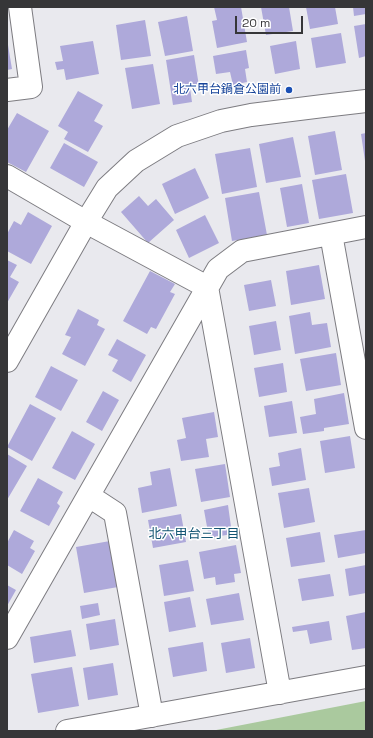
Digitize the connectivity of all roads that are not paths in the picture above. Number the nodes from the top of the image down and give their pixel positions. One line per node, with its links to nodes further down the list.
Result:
1 (20, 7): 2 (street)
2 (7, 90)
3 (366, 101): 5 (street)
4 (7, 176): 5 (street)
5 (86, 222): 8 (street); 9 (street)
6 (366, 227): 7 (street)
7 (331, 234): 8 (street); 10 (street)
8 (207, 287): 11 (street); 14 (street)
9 (7, 361)
10 (366, 428)
11 (89, 496): 12 (street); 15 (street)
12 (7, 638)
13 (366, 677): 14 (street)
14 (280, 693): 15 (street)
15 (152, 716): 16 (street)
16 (67, 731)

